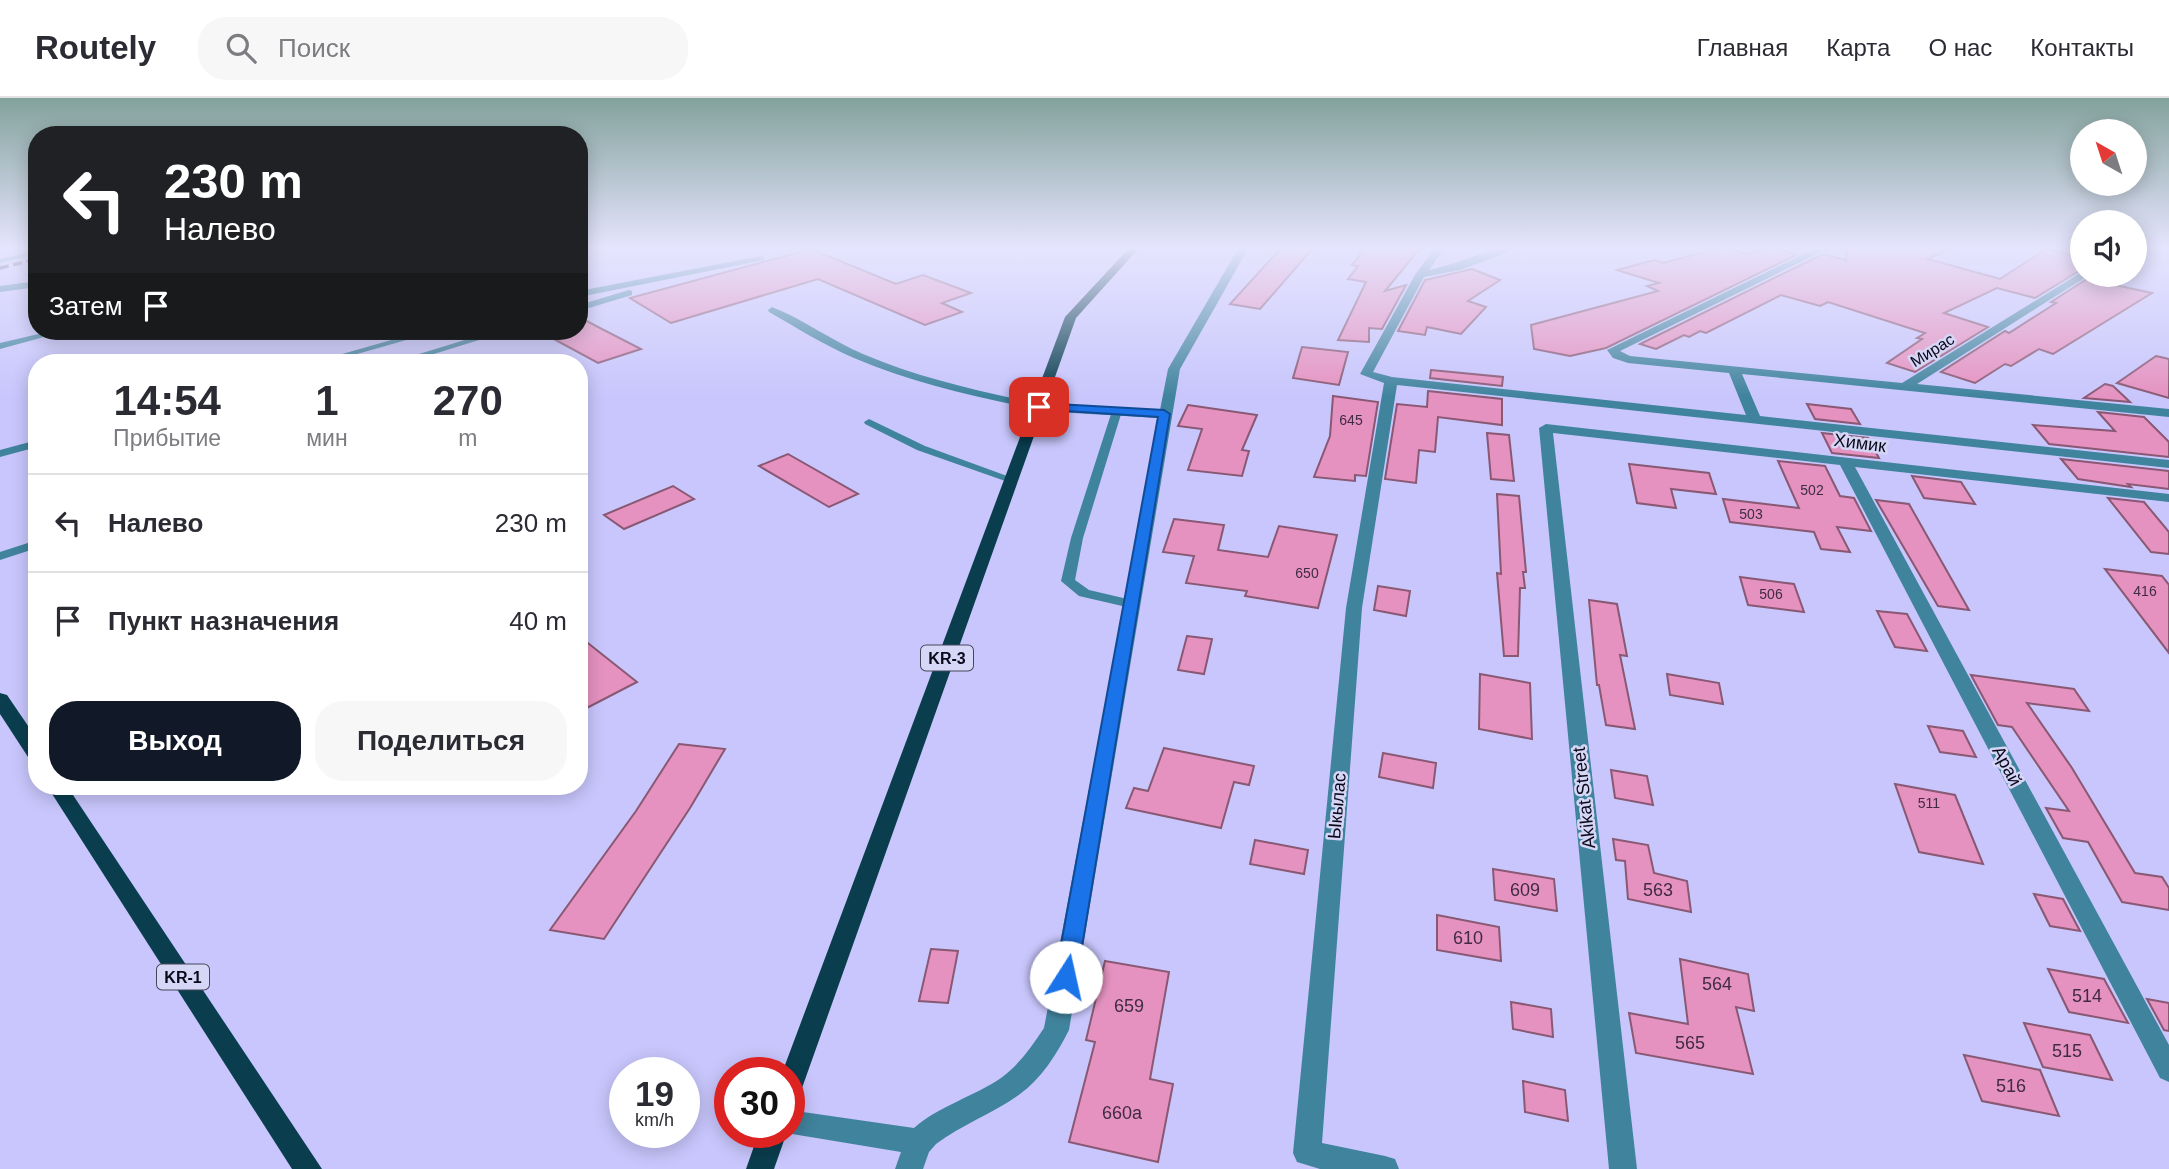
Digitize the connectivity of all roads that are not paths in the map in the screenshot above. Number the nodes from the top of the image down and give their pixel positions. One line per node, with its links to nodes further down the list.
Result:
1 (616, 297): 7 (lane)
2 (1090, 297): 18 (main road, KR-3)
3 (1215, 297): 21 (street)
4 (1408, 297): 16 (street)
5 (1723, 297): 15 (street)
6 (2049, 297): 17 (street, Мирас)
7 (588, 305)
8 (772, 310): 18 (lane)
9 (28, 339): 12 (lane)
10 (400, 340): 13 (lane)
11 (473, 340): 14 (lane)
12 (0, 346)
13 (349, 354)
14 (425, 354)
15 (1734, 369): 17 (street); 22 (street)
16 (1391, 381): 22 (street); 45 (street, Ыкылас)
17 (1904, 387): 20 (street)
18 (1039, 407): 19 (street); 29 (main road, KR-3)
19 (1117, 411): 21 (street); 33 (lane)
20 (2169, 413)
21 (1164, 414): 33 (street)
22 (1755, 421): 28 (street)
23 (869, 422): 29 (lane)
24 (1546, 428): 27 (street, Химик); 46 (street, Akikat Street)
25 (28, 446): 26 (lane)
26 (0, 454)
27 (1846, 461): 30 (street, Химик); 38 (street, Арай)
28 (2169, 464)
29 (1012, 480): 37 (main road, KR-3)
30 (2166, 501)
31 (28, 547): 32 (lane)
32 (0, 556)
33 (1131, 604): 40 (street)
34 (0, 699): 35 (main road)
35 (28, 741)
36 (63, 795): 42 (main road, KR-1)
37 (800, 1057)
38 (2169, 1070)
39 (805, 1125): 40 (street)
40 (920, 1142): 44 (street)
41 (767, 1148): 43 (main road)
42 (308, 1169)
43 (760, 1169)
44 (909, 1169)
45 (1385, 1169)
46 (1623, 1169)

